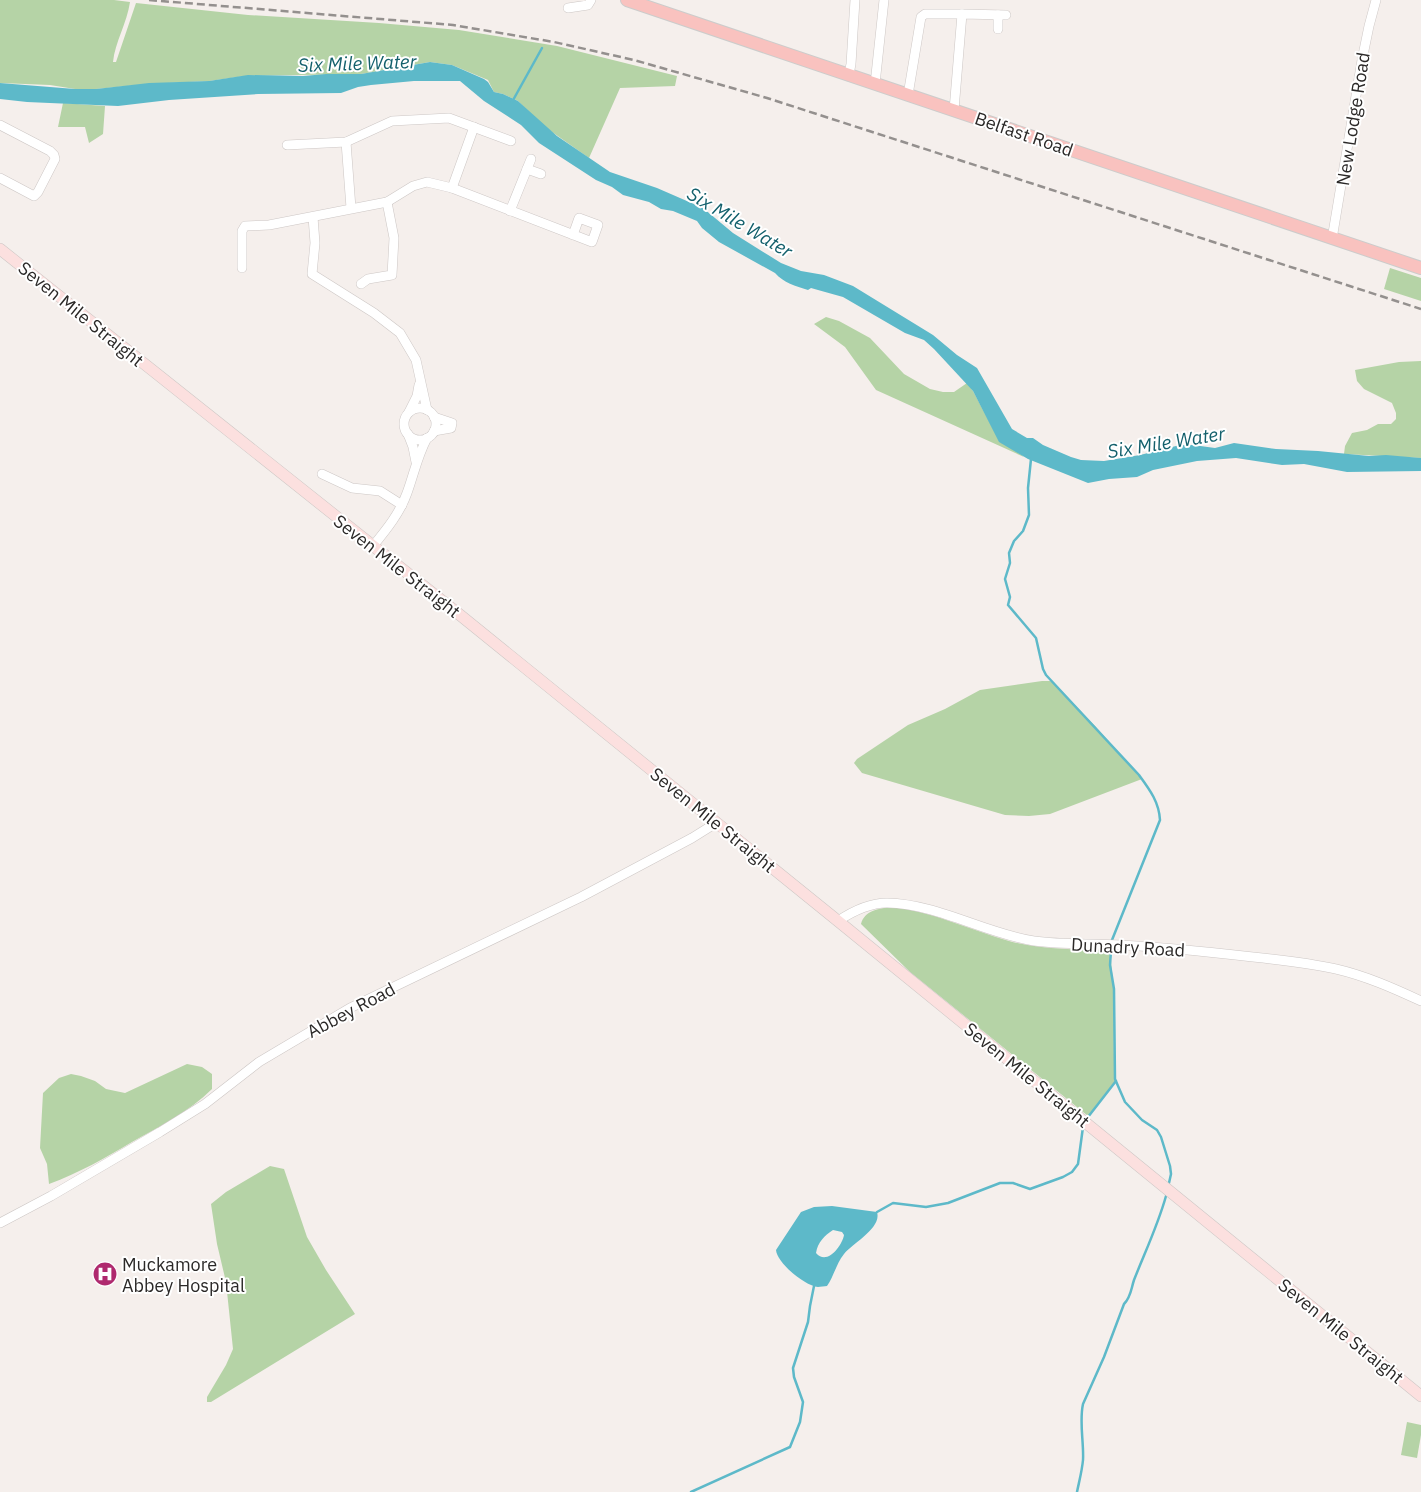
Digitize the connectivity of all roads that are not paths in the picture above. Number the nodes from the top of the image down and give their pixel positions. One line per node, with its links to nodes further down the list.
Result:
1 (592, 0): 6 (street)
2 (626, 0): 9 (main road, Belfast Road)
3 (855, 0): 9 (street)
4 (884, 0): 10 (street)
5 (1376, 0): 28 (street, New Lodge Road)
6 (568, 8)
7 (962, 14): 8 (street); 11 (street); 12 (street)
8 (998, 29)
9 (849, 74): 10 (main road, Belfast Road)
10 (875, 84): 11 (main road, Belfast Road)
11 (908, 95): 12 (main road, Belfast Road)
12 (954, 110): 28 (main road, Belfast Road)
13 (0, 125): 21 (street)
14 (474, 127): 15 (street); 16 (street); 22 (street)
15 (511, 141)
16 (346, 142): 17 (street); 24 (street)
17 (287, 145)
18 (531, 159): 19 (street)
19 (527, 168): 20 (street); 25 (street)
20 (541, 174)
21 (0, 178)
22 (452, 188): 23 (street); 25 (street)
23 (387, 202): 24 (street); 32 (street)
24 (351, 208): 26 (street)
25 (510, 211): 27 (street)
26 (313, 217): 30 (street); 33 (street)
27 (573, 235)
28 (1332, 239): 31 (main road, Belfast Road)
29 (0, 250): 41 (main road, Seven Mile Straight)
30 (242, 268)
31 (1421, 268)
32 (361, 284)
33 (420, 377): 34 (street); 35 (street)
34 (409, 413): 35 (street); 36 (street)
35 (431, 414): 37 (street); 37 (street)
36 (408, 434): 37 (street); 38 (street)
37 (431, 435): 38 (street)
38 (416, 462): 40 (street)
39 (322, 474): 40 (street)
40 (402, 505): 41 (street)
41 (373, 546): 42 (main road, Seven Mile Straight)
42 (716, 823): 43 (main road, Seven Mile Straight); 45 (street, Abbey Road)
43 (838, 921): 44 (street, Dunadry Road); 46 (main road, Seven Mile Straight)
44 (1421, 1001)
45 (0, 1223)
46 (1421, 1396)

